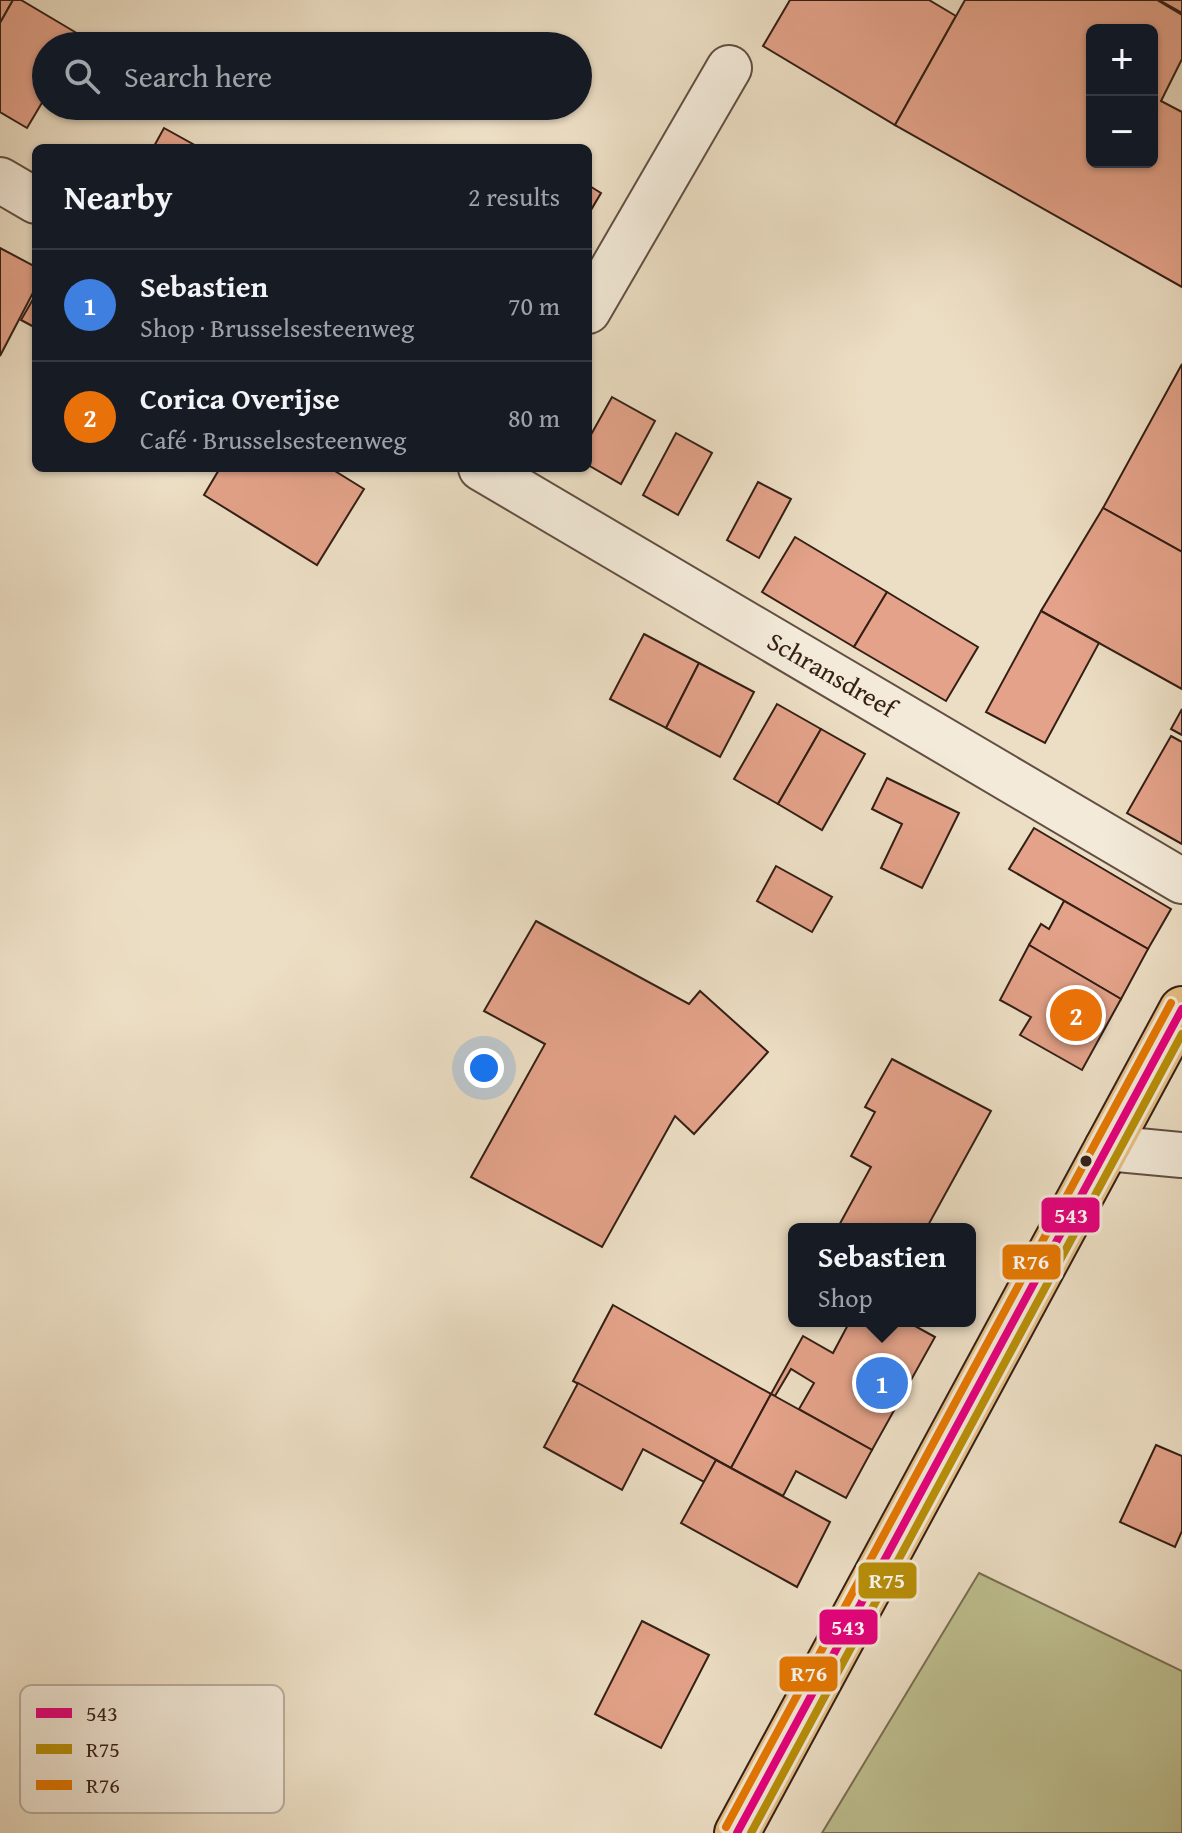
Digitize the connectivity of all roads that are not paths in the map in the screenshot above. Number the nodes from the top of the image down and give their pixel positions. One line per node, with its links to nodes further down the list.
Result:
1 (729, 68): 4 (street)
2 (0, 180): 3 (street)
3 (32, 199)
4 (592, 304)
5 (493, 472): 6 (street, Schransdreef)
6 (1182, 881)
7 (1182, 1009): 8 (main road)
8 (1107, 1148): 9 (street); 10 (main road)
9 (1182, 1155)
10 (737, 1833)

